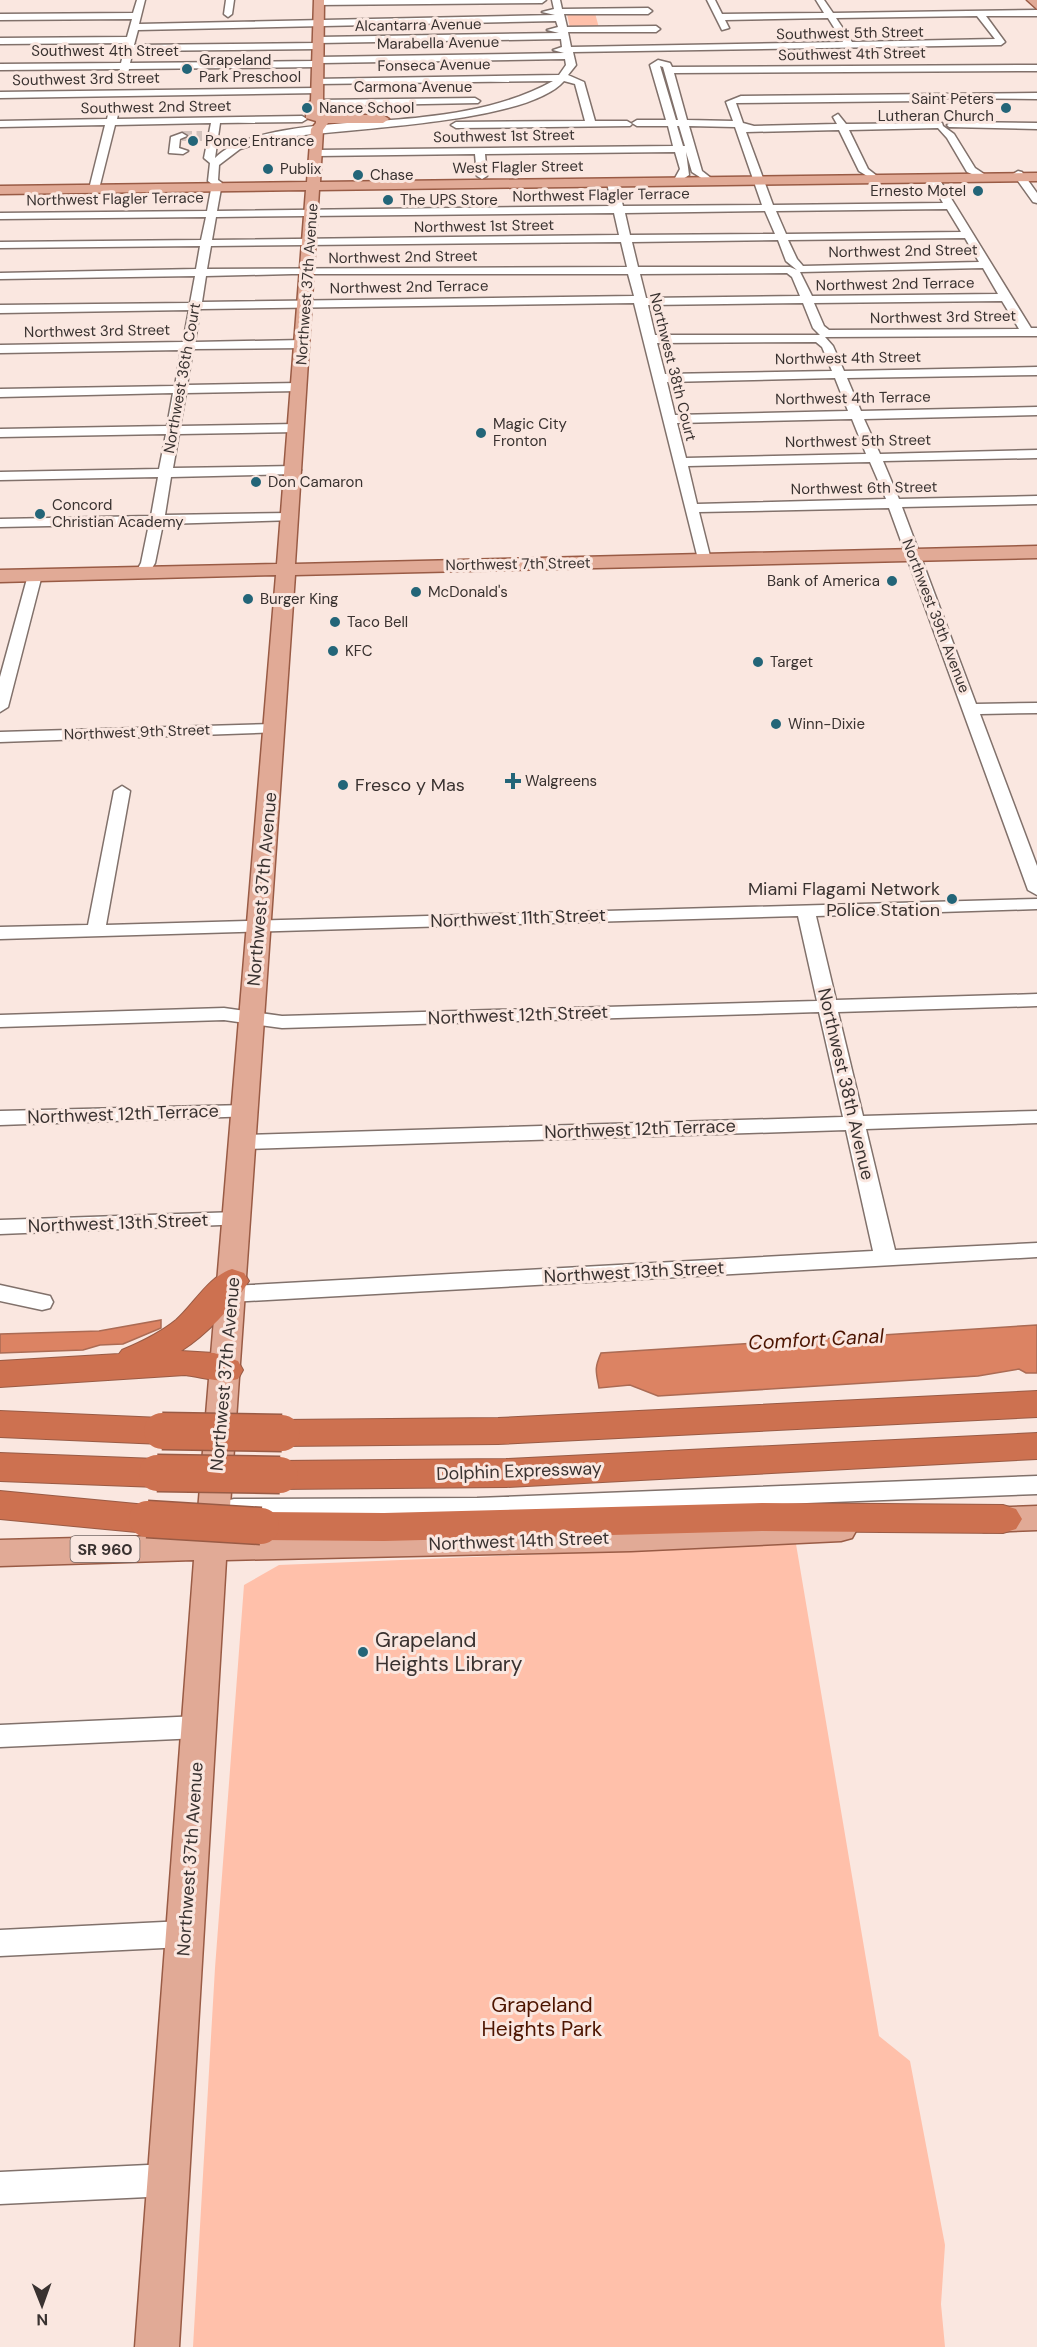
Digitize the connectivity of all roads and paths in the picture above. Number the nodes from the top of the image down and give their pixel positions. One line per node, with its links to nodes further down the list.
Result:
1 (141, 0): 16 (street)
2 (230, 0): 14 (street)
3 (543, 0): 8 (street); 18 (street)
4 (556, 0): 19 (street)
5 (644, 0): 12 (street)
6 (820, 0): 21 (street)
7 (1032, 0): 10 (main road)
8 (319, 2): 25 (main road, Northwest 37th Avenue)
9 (715, 2): 24 (street)
10 (1037, 6)
11 (48, 7): 23 (street)
12 (648, 11): 19 (street); 27 (street)
13 (1037, 13): 15 (street)
14 (217, 14)
15 (980, 14): 20 (street); 33 (street, Southwest 5th Street)
16 (137, 15): 17 (street); 23 (street); 26 (street)
17 (153, 15)
18 (547, 15): 19 (street); 25 (street); 28 (street)
19 (558, 15): 29 (street)
20 (913, 15): 21 (street); 33 (street)
21 (830, 16): 24 (street); 34 (street)
22 (0, 17): 23 (street)
23 (44, 17): 37 (street)
24 (720, 17): 36 (street)
25 (319, 23): 26 (street); 31 (main road, Northwest 37th Avenue)
26 (134, 27): 32 (street)
27 (656, 29): 29 (street, Alcantarra Avenue); 38 (street)
28 (552, 33): 29 (street, Alcantarra Avenue); 31 (street, Alcantarra Avenue); 39 (street)
29 (563, 33): 40 (street)
30 (0, 41): 37 (street)
31 (319, 43): 32 (street); 41 (main road, Northwest 37th Avenue)
32 (130, 44): 37 (street); 42 (street)
33 (935, 45): 35 (street, Southwest 5th Street)
34 (849, 46): 35 (street, Southwest 5th Street); 36 (street, Southwest 5th Street)
35 (899, 46): 46 (street)
36 (735, 48): 38 (street, Southwest 5th Street)
37 (33, 49): 44 (street)
38 (663, 49): 40 (street, Marabella Avenue)
39 (558, 53): 40 (street, Marabella Avenue); 41 (street, Marabella Avenue); 48 (street)
40 (569, 53): 49 (street)
41 (318, 62): 42 (street, Southwest 4th Street); 51 (main road, Northwest 37th Avenue)
42 (125, 66): 44 (street, Southwest 4th Street); 52 (street)
43 (0, 67): 44 (street, Southwest 4th Street)
44 (27, 67)
45 (1037, 68): 46 (street, Southwest 4th Street)
46 (912, 69): 47 (street, Southwest 4th Street); 54 (street)
47 (668, 70): 66 (street); 67 (street)
48 (552, 78): 49 (street, Fonseca Avenue); 50 (street); 51 (street, Fonseca Avenue)
49 (563, 78): 50 (street); 56 (street)
50 (541, 89): 56 (street); 57 (street); 58 (street)
51 (317, 92): 52 (street, Southwest 3rd Street); 57 (street, Carmona Avenue); 63 (main road, Northwest 37th Avenue)
52 (119, 93): 53 (street, Southwest 3rd Street); 65 (street)
53 (0, 95)
54 (927, 95): 55 (street); 72 (street, Northwest 39th Avenue); 73 (street)
55 (1037, 96)
56 (583, 98): 68 (street)
57 (496, 103): 58 (street, Carmona Avenue); 59 (street)
58 (509, 104): 59 (street)
59 (433, 116): 64 (street); 69 (street)
60 (837, 116): 74 (street)
61 (285, 120): 62 (street, Southwest 2nd Street); 63 (street, Southwest 2nd Street); 75 (street)
62 (216, 121): 65 (street, Southwest 2nd Street); 79 (street)
63 (317, 121): 64 (main road); 75 (street); 85 (main road, Northwest 37th Avenue)
64 (379, 121): 69 (street)
65 (111, 123): 71 (street, Southwest 2nd Street); 101 (street)
66 (671, 123): 67 (street); 68 (street); 80 (street)
67 (683, 123): 72 (street); 81 (street)
68 (591, 124): 69 (street)
69 (455, 125)
70 (1037, 126): 73 (street)
71 (3, 127)
72 (739, 127): 74 (street); 95 (street, Northwest 39th Avenue)
73 (946, 127): 74 (street); 87 (street)
74 (843, 128): 88 (street)
75 (292, 132): 78 (street)
76 (182, 136): 83 (street)
77 (202, 136): 79 (street)
78 (245, 144): 79 (street); 82 (street)
79 (211, 145): 82 (street); 86 (street)
80 (679, 149): 81 (street, Southwest 1st Street); 84 (street, Southwest 1st Street); 91 (street)
81 (691, 149): 92 (street)
82 (233, 150): 86 (street)
83 (183, 151)
84 (480, 151): 85 (street, Southwest 1st Street); 93 (street)
85 (317, 153): 98 (main road, Northwest 37th Avenue)
86 (217, 173): 98 (main road, West Flagler Street); 98 (main road, West Flagler Street); 101 (main road, West Flagler Street); 102 (main road, West Flagler Street); 108 (street, Northwest 36th Court)
87 (973, 173): 88 (main road, West Flagler Street); 89 (main road, West Flagler Street)
88 (865, 174): 95 (main road, West Flagler Street)
89 (1019, 175): 90 (main road, West Flagler Street); 97 (main road, West Flagler Street); 103 (street)
90 (1037, 175)
91 (680, 178): 92 (main road, West Flagler Street); 94 (main road, West Flagler Street)
92 (706, 178): 95 (main road, West Flagler Street)
93 (482, 179): 96 (main road, West Flagler Street); 98 (main road, West Flagler Street)
94 (635, 179): 96 (main road, West Flagler Street); 99 (main road)
95 (758, 179): 97 (main road, West Flagler Street); 99 (main road, West Flagler Street); 105 (street, Northwest 39th Avenue)
96 (539, 180): 100 (main road)
97 (936, 180): 104 (street)
98 (314, 183): 100 (main road, West Flagler Street); 107 (main road, Northwest 37th Avenue)
99 (612, 183): 100 (main road, West Flagler Street); 106 (street, Northwest 38th Court)
100 (516, 184)
101 (95, 185): 102 (main road, West Flagler Street)
102 (0, 189)
103 (1037, 200)
104 (951, 206): 105 (street, Northwest Flagler Terrace); 110 (street)
105 (769, 208): 106 (street, Northwest Flagler Terrace); 111 (street, Northwest 39th Avenue)
106 (618, 210): 107 (street, Northwest Flagler Terrace); 112 (street, Northwest 38th Court)
107 (312, 212): 108 (street, Northwest Flagler Terrace); 113 (main road, Northwest 37th Avenue)
108 (212, 213): 109 (street, Northwest Flagler Terrace); 114 (street, Northwest 36th Court)
109 (0, 216)
110 (968, 235): 111 (street, Northwest 1st Street); 116 (street)
111 (781, 237): 112 (street, Northwest 1st Street); 117 (street, Northwest 39th Avenue)
112 (625, 239): 113 (street, Northwest 1st Street); 118 (street, Northwest 38th Court)
113 (310, 241): 114 (street, Northwest 1st Street); 120 (main road, Northwest 37th Avenue)
114 (207, 242): 115 (street, Northwest 1st Street); 119 (street, Northwest 36th Court)
115 (0, 245)
116 (987, 265): 117 (street, Northwest 2nd Street); 122 (street)
117 (795, 268): 118 (street, Northwest 2nd Street); 124 (street, Northwest 39th Avenue)
118 (633, 270): 120 (street, Northwest 2nd Street); 123 (street, Northwest 38th Court)
119 (201, 273): 120 (street, Northwest 2nd Street); 121 (street, Northwest 2nd Street); 126 (street, Northwest 36th Court)
120 (308, 273): 125 (main road, Northwest 37th Avenue)
121 (0, 276)
122 (1007, 297): 124 (street, Northwest 2nd Terrace); 128 (street)
123 (639, 300): 124 (street, Northwest 2nd Terrace); 125 (street, Northwest 2nd Terrace); 130 (street, Northwest 38th Court)
124 (808, 300): 129 (street, Northwest 39th Avenue)
125 (306, 304): 126 (street, Northwest 2nd Terrace); 131 (main road, Northwest 37th Avenue)
126 (196, 306): 127 (street, Northwest 2nd Terrace); 132 (street, Northwest 36th Court)
127 (0, 309)
128 (1032, 332): 129 (street, Northwest 3rd Street)
129 (822, 336): 130 (street, Northwest 3rd Street); 135 (street, Northwest 39th Avenue)
130 (649, 339): 136 (street, Northwest 38th Court)
131 (303, 344): 132 (street, Northwest 3rd Street); 139 (main road, Northwest 37th Avenue)
132 (188, 346): 133 (street, Northwest 3rd Street); 137 (street, Northwest 36th Court)
133 (0, 350)
134 (1037, 371): 135 (street, Northwest 4th Street)
135 (838, 375): 136 (street, Northwest 4th Street); 141 (street, Northwest 39th Avenue)
136 (659, 378): 142 (street, Northwest 38th Court)
137 (180, 389): 138 (street); 139 (street); 144 (street, Northwest 36th Court)
138 (0, 393)
139 (299, 394): 143 (main road, Northwest 37th Avenue)
140 (1037, 411): 141 (street, Northwest 4th Terrace)
141 (855, 414): 142 (street, Northwest 4th Terrace); 147 (street, Northwest 39th Avenue)
142 (669, 418): 148 (street, Northwest 38th Court)
143 (297, 428): 144 (street); 149 (main road, Northwest 37th Avenue)
144 (173, 430): 145 (street); 150 (street, Northwest 36th Court)
145 (0, 433)
146 (1037, 454): 147 (street, Northwest 5th Street)
147 (873, 457): 148 (street, Northwest 5th Street); 153 (street, Northwest 39th Avenue)
148 (679, 462): 154 (street, Northwest 38th Court)
149 (294, 470): 150 (street); 155 (main road, Northwest 37th Avenue)
150 (165, 473): 151 (street); 156 (street, Northwest 36th Court)
151 (0, 476)
152 (1037, 500): 153 (street, Northwest 6th Street)
153 (894, 503): 154 (street, Northwest 6th Street); 159 (street, Northwest 39th Avenue)
154 (691, 508): 160 (street, Northwest 38th Court)
155 (290, 517): 156 (street); 161 (main road, Northwest 37th Avenue)
156 (157, 520): 157 (street); 162 (street, Northwest 36th Court)
157 (0, 523)
158 (1037, 552): 159 (main road, Northwest 7th Street)
159 (913, 555): 160 (main road, Northwest 7th Street); 167 (street, Northwest 39th Avenue)
160 (704, 560): 161 (main road, Northwest 7th Street)
161 (286, 568): 162 (main road, Northwest 7th Street); 168 (main road, Northwest 37th Avenue)
162 (143, 572): 163 (main road, Northwest 7th Street)
163 (35, 575): 164 (main road, Northwest 7th Street); 165 (street)
164 (0, 576)
165 (0, 707)
166 (1037, 708): 167 (street)
167 (971, 709): 171 (street, Northwest 39th Avenue)
168 (274, 729): 169 (street, Northwest 9th Street); 174 (main road, Northwest 37th Avenue)
169 (0, 736)
170 (122, 791): 175 (street)
171 (1037, 890)
172 (1037, 904): 173 (street, Northwest 11th Street)
173 (804, 909): 174 (street, Northwest 11th Street); 178 (street, Northwest 38th Avenue)
174 (260, 925): 175 (street, Northwest 11th Street); 179 (main road, Northwest 37th Avenue)
175 (96, 930): 176 (street, Northwest 11th Street)
176 (0, 933)
177 (1037, 1000): 178 (street, Northwest 12th Street)
178 (828, 1006): 179 (street, Northwest 12th Street); 184 (street, Northwest 38th Avenue)
179 (251, 1018): 180 (street, Northwest 12th Street); 181 (main road, Northwest 37th Avenue)
180 (0, 1021)
181 (246, 1111): 183 (street, Northwest 12th Terrace); 185 (main road, Northwest 37th Avenue)
182 (1037, 1117): 184 (street, Northwest 12th Terrace)
183 (0, 1118)
184 (855, 1122): 185 (street, Northwest 12th Terrace); 189 (street, Northwest 38th Avenue)
185 (244, 1142): 186 (main road, Northwest 37th Avenue)
186 (237, 1219): 187 (street, Northwest 13th Street); 190 (main road, Northwest 37th Avenue)
187 (0, 1227)
188 (1037, 1250): 189 (street, Northwest 13th Street)
189 (886, 1259): 190 (street, Northwest 13th Street)
190 (232, 1287): 193 (highway); 194 (main road, Northwest 37th Avenue)
191 (0, 1293): 192 (street)
192 (42, 1302)
193 (116, 1365): 194 (highway); 195 (highway)
194 (226, 1370): 202 (main road, Northwest 37th Avenue)
195 (0, 1374)
196 (1037, 1404): 197 (highway, bridge)
197 (0, 1425)
198 (1037, 1446): 199 (highway, Dolphin Expressway, bridge)
199 (0, 1467)
200 (1037, 1485): 202 (street, Northwest 14th Street)
201 (0, 1505): 203 (highway, bridge)
202 (214, 1508): 204 (main road, Northwest 37th Avenue)
203 (1020, 1519): 204 (main road, Northwest 14th Street / SR 960)
204 (211, 1548): 205 (main road, Northwest 14th Street / SR 960); 206 (main road, Northwest 37th Avenue)
205 (0, 1553)
206 (200, 1727): 207 (street); 208 (main road, Northwest 37th Avenue)
207 (0, 1736)
208 (184, 1934): 209 (street); 210 (main road, Northwest 37th Avenue)
209 (0, 1943)
210 (169, 2180): 211 (street); 212 (main road, Northwest 37th Avenue)
211 (0, 2188)
212 (157, 2347)

